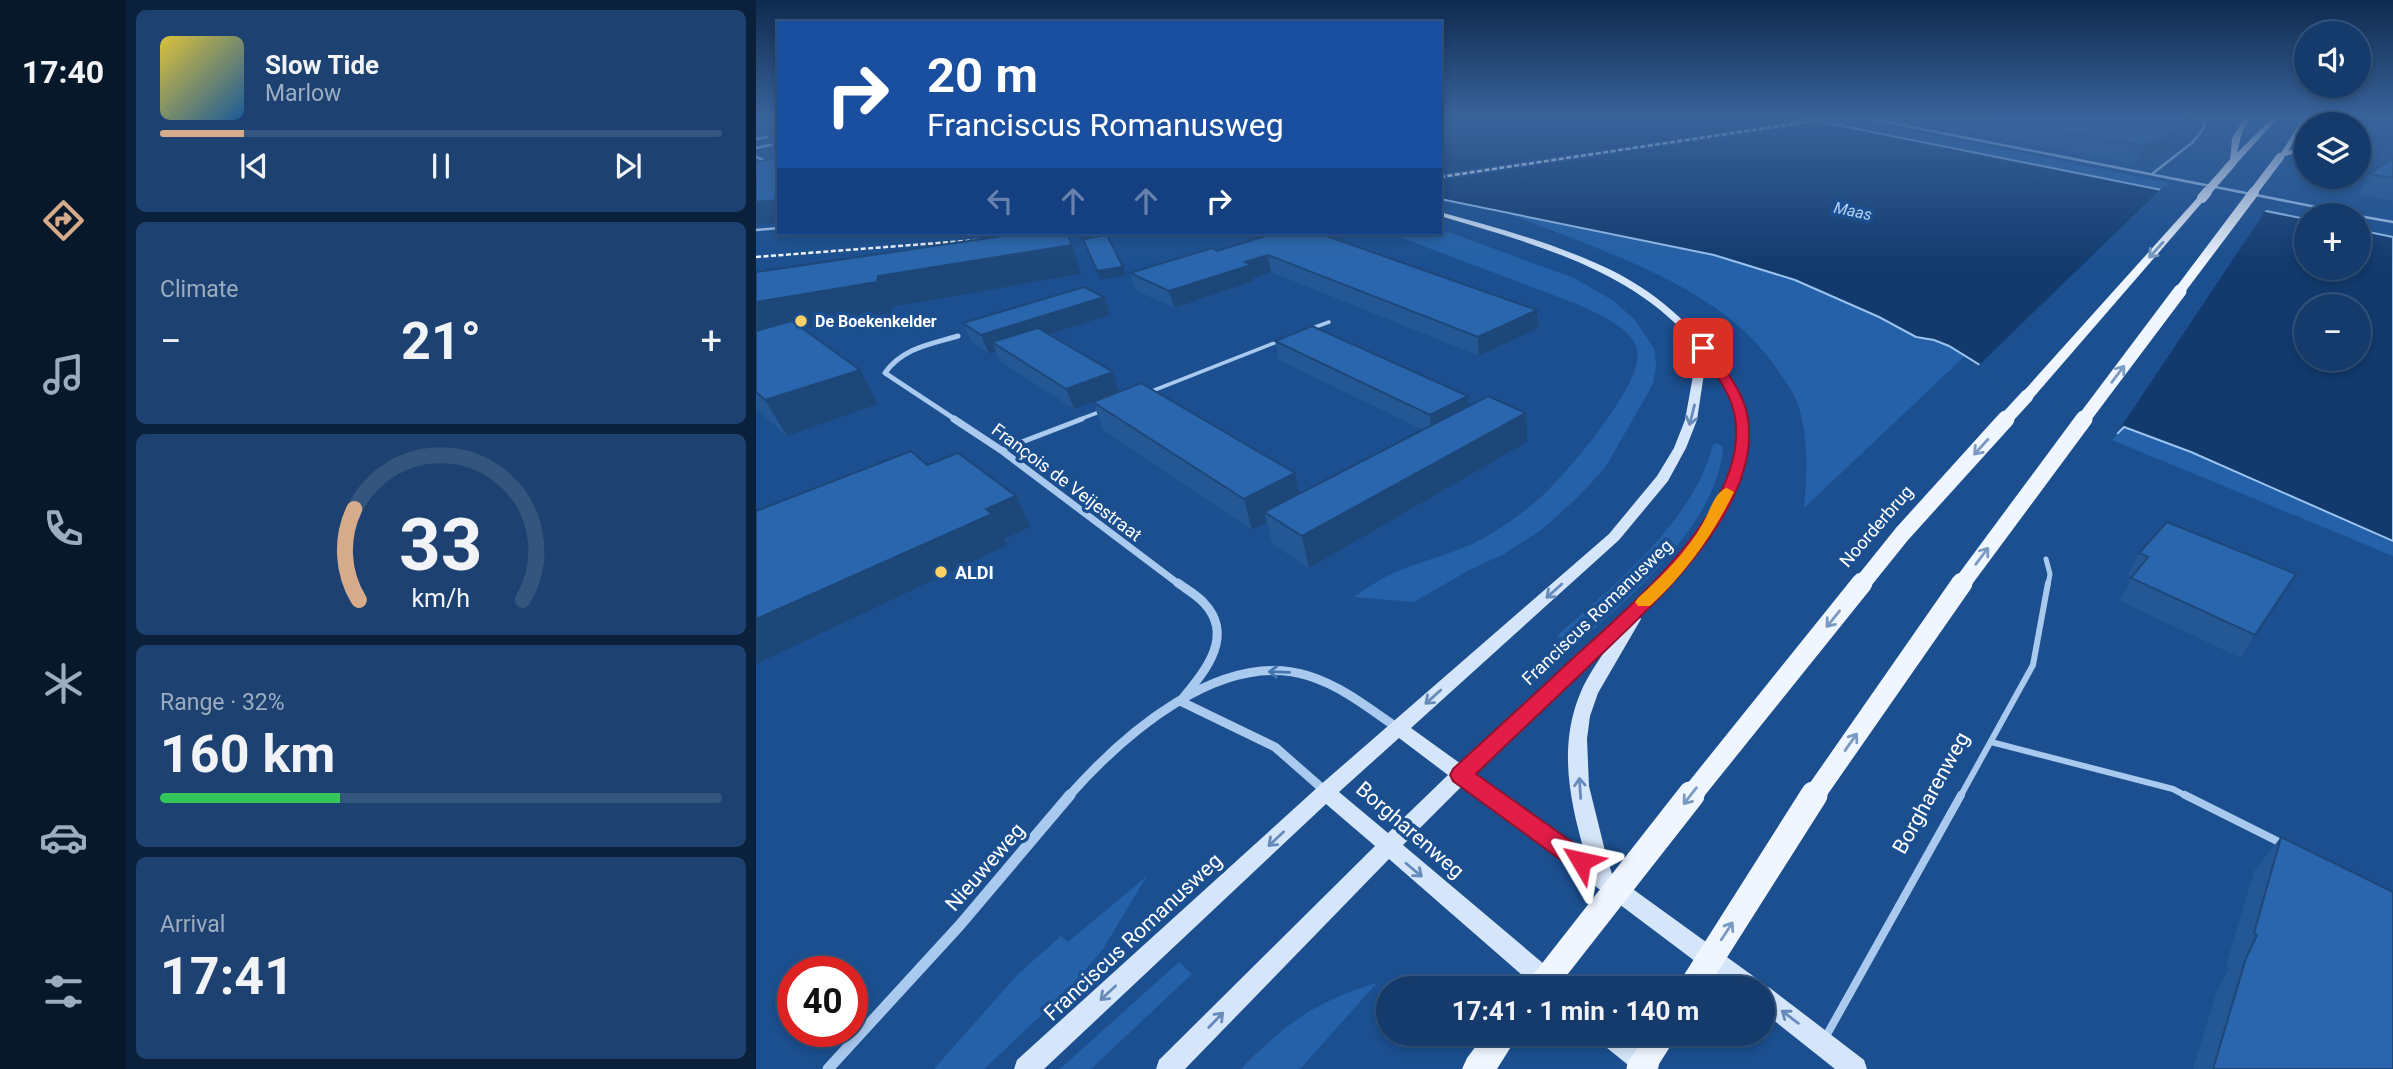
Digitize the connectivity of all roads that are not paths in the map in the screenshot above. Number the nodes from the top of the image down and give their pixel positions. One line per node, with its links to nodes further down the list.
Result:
1 (2116, 167): 5 (lane)
2 (2161, 167): 5 (lane)
3 (2229, 167): 31 (main road, Noorderbrug, one-way to 31, bridge)
4 (2273, 167): 32 (main road, one-way to 4, bridge)
5 (2152, 174): 6 (lane)
6 (2298, 203)
7 (1442, 215): 16 (street, Franciscus Romanusweg)
8 (2371, 218): 9 (lane)
9 (2393, 222)
10 (777, 228): 11 (lane)
11 (756, 230)
12 (1329, 322): 13 (lane)
13 (1303, 332)
14 (958, 336): 19 (street, François de Veijestraat)
15 (1290, 337): 17 (lane)
16 (1703, 348): 21 (street, Franciscus Romanusweg); 23 (street, Franciscus Romanusweg, one-way to 23)
17 (1140, 396)
18 (1115, 406): 19 (lane)
19 (1001, 450): 22 (street, François de Veijestraat)
20 (2046, 558): 24 (lane, Borgharenweg)
21 (1639, 607): 25 (street, Franciscus Romanusweg); 29 (street, one-way to 21)
22 (1180, 701): 23 (street, Nieuweweg, one-way to 22); 26 (street); 39 (street, Nieuweweg)
23 (1398, 728): 25 (street); 26 (street, Franciscus Romanusweg)
24 (1991, 742): 28 (lane); 35 (lane, Borgharenweg)
25 (1461, 775): 27 (street, Franciscus Romanusweg); 29 (street)
26 (1326, 792): 27 (street, Borgharenweg); 40 (street, Franciscus Romanusweg, one-way to 40)
27 (1387, 847): 30 (street, Borgharenweg, one-way to 30); 41 (street, Franciscus Romanusweg, one-way to 27)
28 (2291, 848)
29 (1603, 877): 33 (street)
30 (1541, 976)
31 (1549, 976)
32 (1699, 976)
33 (1735, 976)
34 (1775, 1006): 35 (street, one-way to 34)
35 (1823, 1042): 45 (street)
36 (1495, 1046): 42 (main road)
37 (1624, 1046): 44 (street)
38 (1654, 1046): 43 (main road, bridge)
39 (828, 1069)
40 (1026, 1069)
41 (1168, 1069)
42 (1478, 1069)
43 (1640, 1069)
44 (1651, 1069)
45 (1855, 1069)

